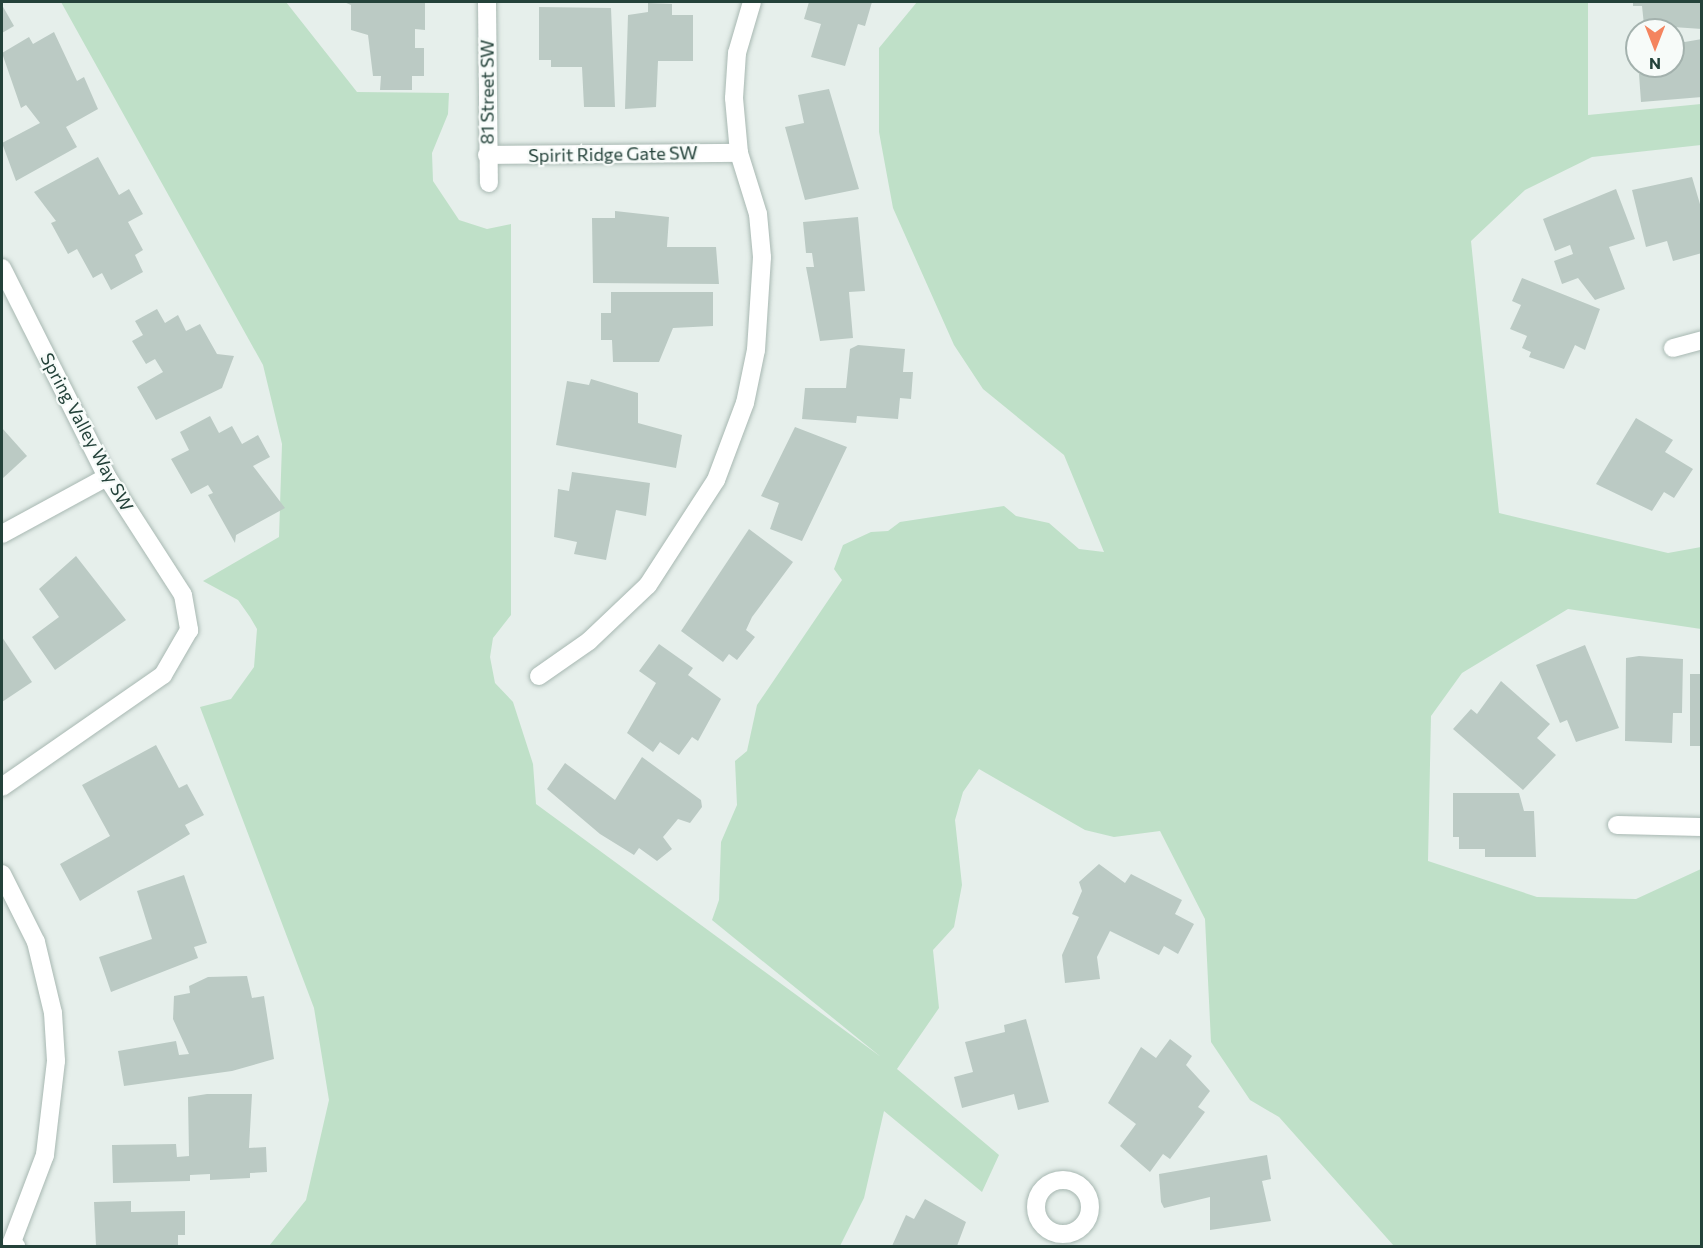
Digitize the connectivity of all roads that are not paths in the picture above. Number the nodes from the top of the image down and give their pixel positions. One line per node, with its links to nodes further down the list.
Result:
1 (487, 2): 4 (street, 81 Street SW)
2 (752, 2): 3 (street)
3 (739, 153): 4 (street, Spirit Ridge Gate SW); 11 (street)
4 (487, 155): 5 (street, 81 Street SW)
5 (489, 183)
6 (2, 268): 9 (street, Spring Valley Way SW)
7 (1701, 339): 8 (street)
8 (1673, 348)
9 (107, 477): 10 (street); 12 (street, Spring Valley Way SW)
10 (2, 534)
11 (539, 676)
12 (2, 787)
13 (1617, 825): 14 (street)
14 (1701, 827)
15 (2, 874): 16 (street)
16 (14, 1244)

